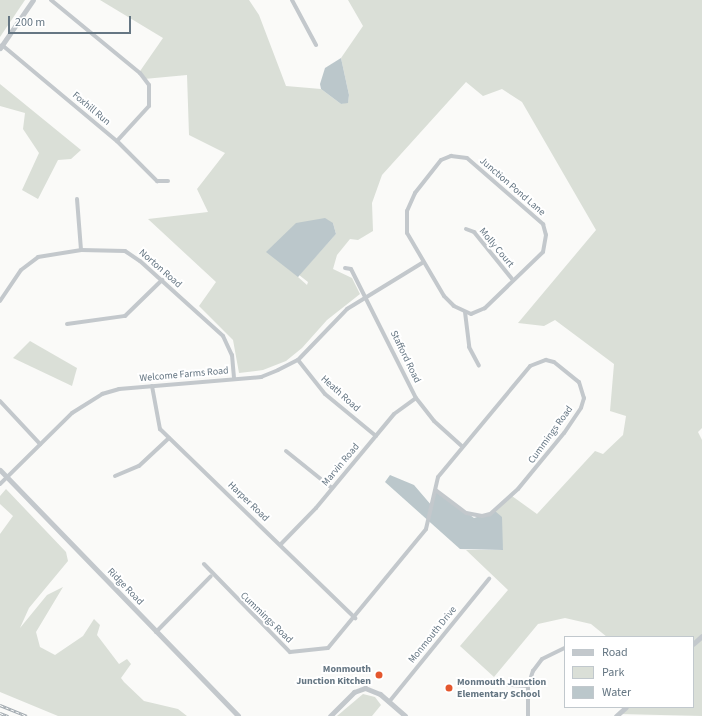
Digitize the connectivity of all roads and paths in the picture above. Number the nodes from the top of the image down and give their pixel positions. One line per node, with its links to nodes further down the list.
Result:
1 (33, 0): 5 (street)
2 (51, 0): 6 (street)
3 (292, 0): 4 (street)
4 (316, 45)
5 (1, 47): 6 (street, Foxhill Run)
6 (117, 142): 7 (street, Foxhill Run)
7 (168, 181)
8 (77, 199): 10 (street)
9 (466, 229): 13 (street, Molly Court)
10 (81, 250): 14 (street, Norton Road); 15 (street, Norton Road)
11 (422, 263): 13 (street, Junction Pond Lane); 16 (street); 17 (street, Junction Pond Lane)
12 (345, 268): 16 (street, Stafford Road)
13 (512, 279): 17 (street, Junction Pond Lane)
14 (162, 280): 18 (street); 21 (street, Norton Road)
15 (1, 298)
16 (367, 298): 19 (street, Welcome Farms Road); 23 (street, Stafford Road)
17 (465, 312): 20 (street)
18 (67, 324)
19 (298, 360): 21 (street, Welcome Farms Road); 25 (street, Heath Road)
20 (479, 366)
21 (234, 379): 22 (street, Welcome Farms Road)
22 (152, 386): 26 (street, Harper Road); 27 (street, Welcome Farms Road)
23 (416, 398): 25 (street, Marvin Road); 28 (street, Stafford Road)
24 (0, 401): 27 (street)
25 (376, 436): 34 (street, Marvin Road)
26 (169, 438): 31 (street); 36 (street, Harper Road)
27 (40, 444): 32 (street, Welcome Farms Road)
28 (462, 446): 35 (street, Cummings Road); 35 (street, Cummings Road)
29 (286, 450): 34 (street)
30 (0, 470): 32 (street, Ridge Road)
31 (115, 476)
32 (7, 477): 33 (street, Welcome Farms Road); 41 (street, Ridge Road)
33 (0, 484)
34 (332, 488): 36 (street, Marvin Road)
35 (436, 490): 40 (street, Cummings Road)
36 (281, 544): 40 (street, Harper Road)
37 (204, 564): 38 (street, Cummings Road)
38 (211, 576): 40 (street, Cummings Road); 41 (street)
39 (489, 579): 47 (street, Monmouth Drive)
40 (355, 618)
41 (156, 632): 49 (street, Ridge Road)
42 (702, 636): 43 (street)
43 (694, 643)
44 (564, 648): 46 (street)
45 (499, 684): 46 (street)
46 (528, 686): 52 (street)
47 (388, 702): 50 (street); 51 (street)
48 (625, 708): 53 (street)
49 (238, 716)
50 (330, 716)
51 (404, 716)
52 (528, 716)
53 (616, 716)

